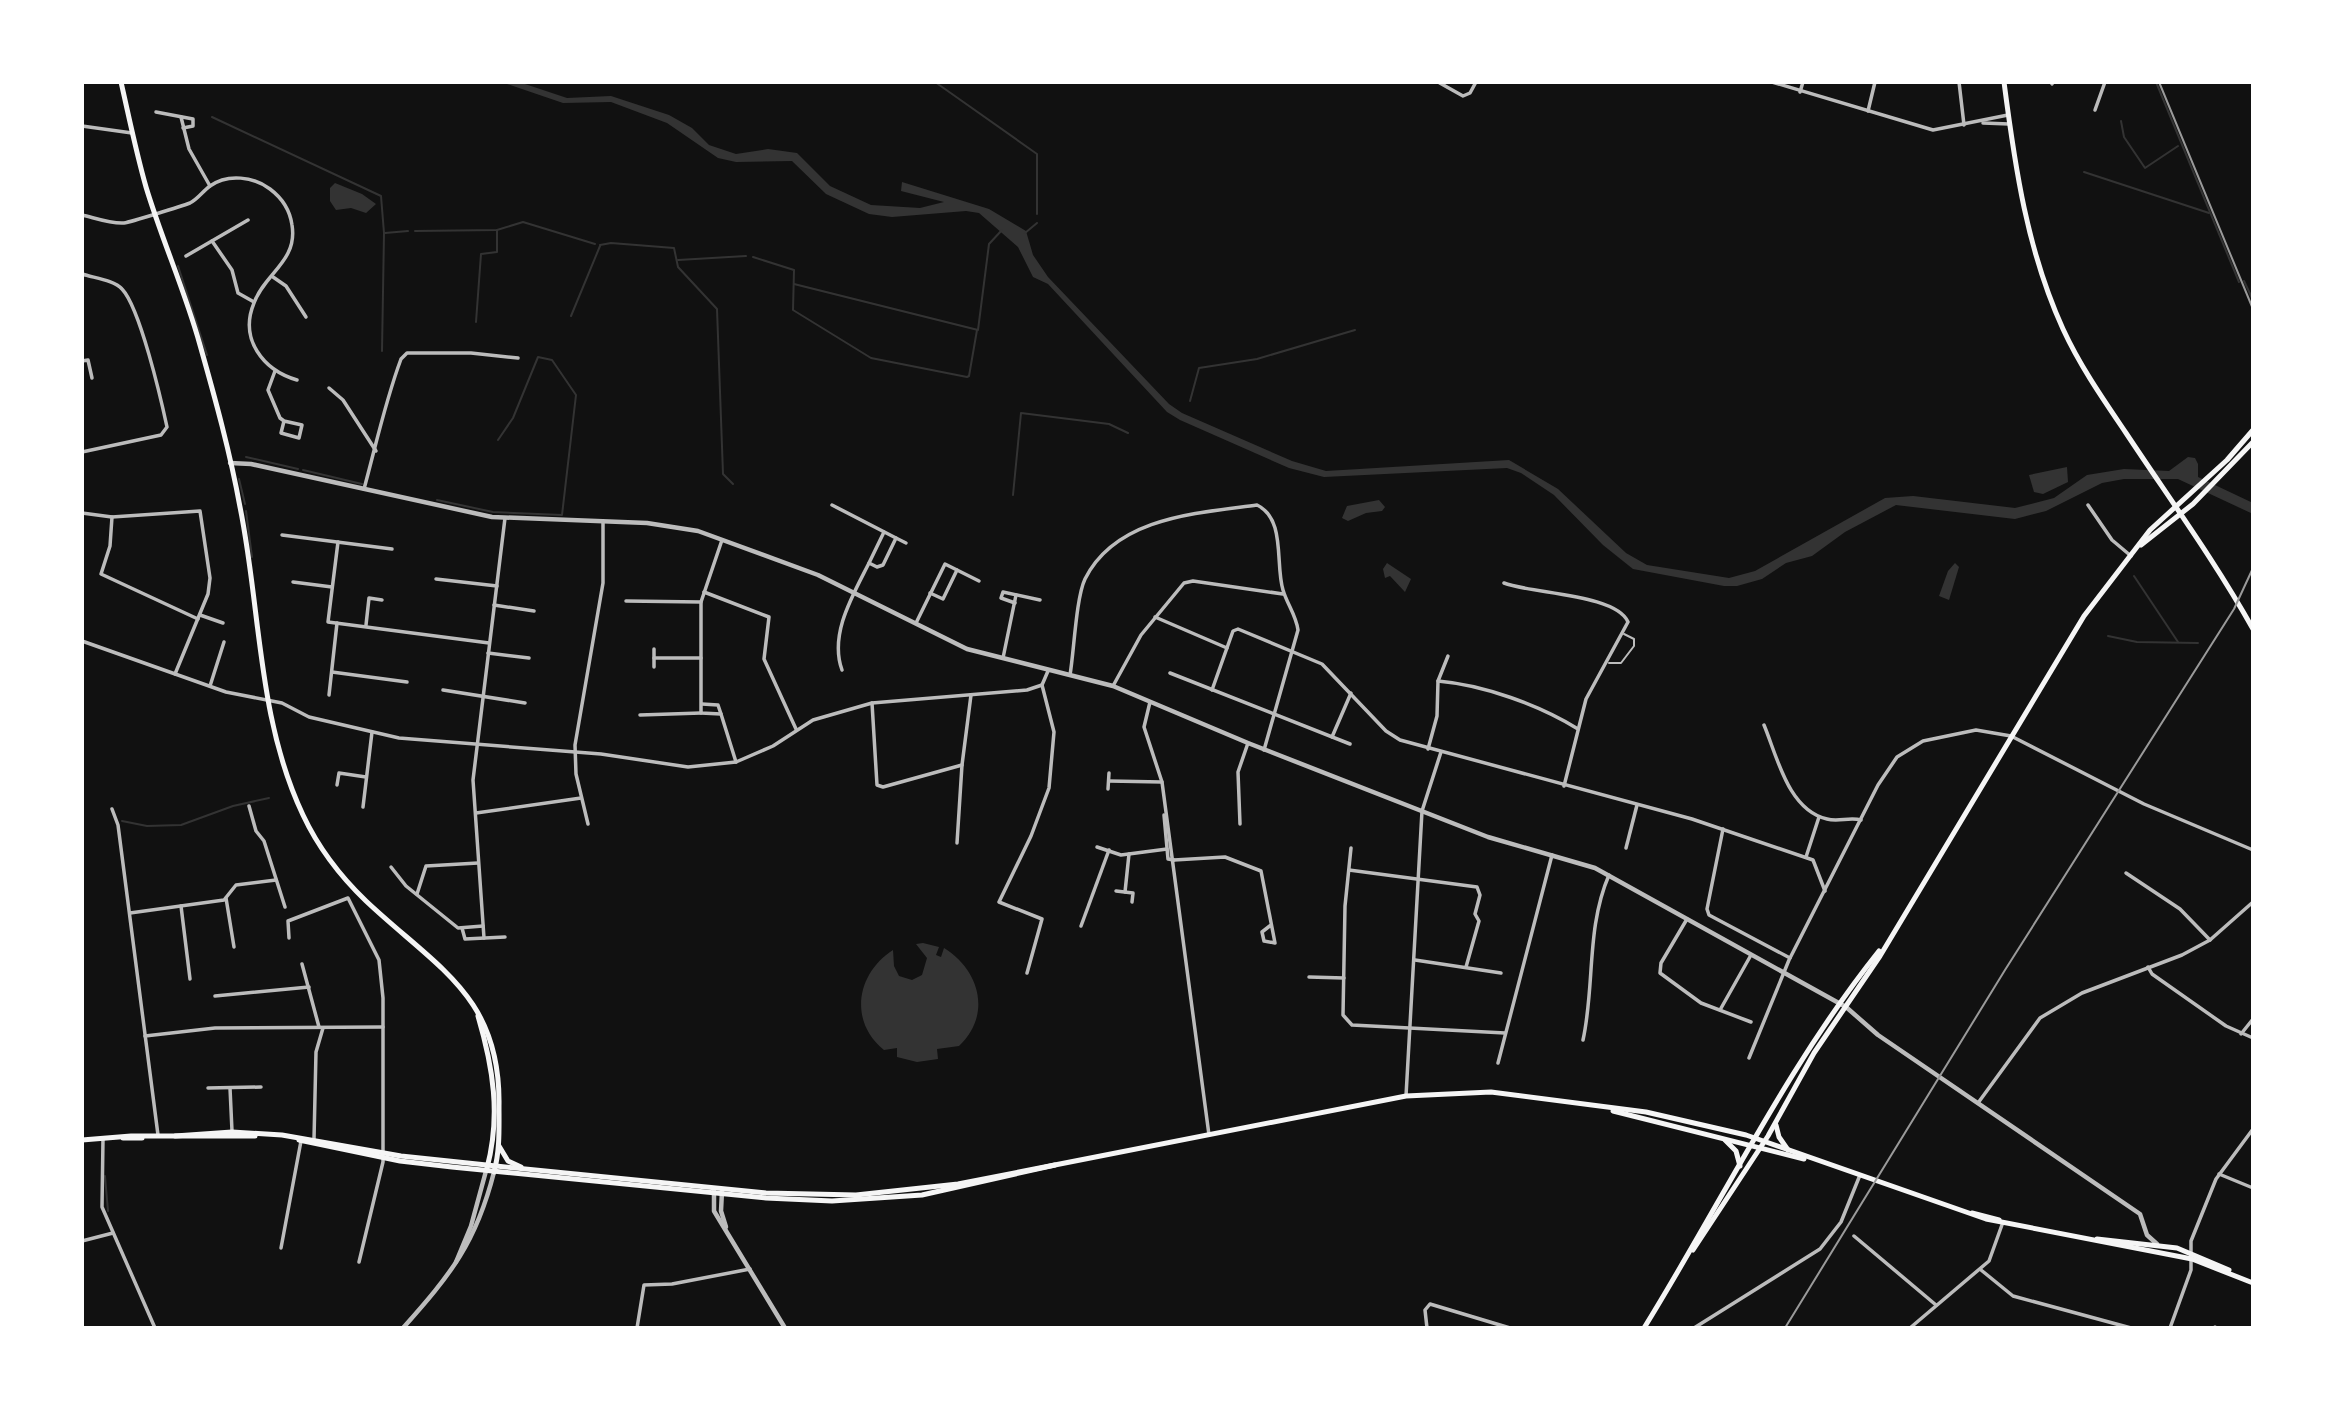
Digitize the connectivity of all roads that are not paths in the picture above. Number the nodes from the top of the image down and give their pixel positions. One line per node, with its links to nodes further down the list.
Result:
1 (121, 82): 21 (main road)
2 (1438, 82): 3 (street)
3 (1476, 82)
4 (1772, 82): 10 (street)
5 (1803, 82): 10 (street)
6 (1875, 82): 12 (street)
7 (1959, 82): 18 (street)
8 (2004, 82): 14 (main road)
9 (2105, 82): 11 (street)
10 (1800, 92): 12 (street)
11 (2095, 110)
12 (1868, 111): 18 (street)
13 (156, 112): 15 (street)
14 (2008, 115): 16 (street); 17 (main road)
15 (181, 117): 20 (street); 20 (street)
16 (1980, 123): 17 (street); 18 (street)
17 (2009, 124): 47 (main road)
18 (1964, 125)
19 (82, 126): 21 (street)
20 (183, 128): 22 (street)
21 (132, 133): 23 (main road)
22 (210, 186): 23 (street); 29 (street)
23 (155, 212): 24 (street); 43 (main road)
24 (82, 215)
25 (248, 220): 26 (street)
26 (212, 241): 27 (street); 30 (street)
27 (186, 256)
28 (82, 274): 42 (street)
29 (273, 277): 30 (street); 31 (street)
30 (254, 302): 34 (street)
31 (306, 317)
32 (518, 358): 41 (street)
33 (82, 361): 35 (street)
34 (275, 372): 36 (street); 38 (street)
35 (92, 377)
36 (297, 380)
37 (329, 388): 41 (street)
38 (284, 421): 38 (street)
39 (2253, 430): 47 (main road)
40 (2253, 442): 49 (main road)
41 (376, 451): 44 (street)
42 (82, 452)
43 (230, 463): 44 (street); 121 (main road)
44 (364, 489): 51 (street)
45 (832, 505): 53 (street)
46 (2088, 505): 61 (street)
47 (2175, 506): 49 (main road); 59 (main road)
48 (82, 513): 50 (street)
49 (2181, 514): 59 (main road); 88 (main road)
50 (112, 517): 82 (street); 82 (street)
51 (505, 518): 52 (street); 68 (street)
52 (603, 522): 56 (street); 142 (street)
53 (884, 532): 55 (street); 62 (street)
54 (282, 534): 57 (street)
55 (895, 538): 58 (street); 62 (street)
56 (722, 540): 70 (street); 71 (street)
57 (338, 542): 60 (street); 69 (street)
58 (906, 543)
59 (2138, 546): 61 (main road)
60 (392, 549)
61 (2131, 556): 134 (main road)
62 (869, 563): 71 (street)
63 (957, 570): 65 (street); 72 (street); 72 (street)
64 (436, 579): 68 (street)
65 (979, 581)
66 (293, 582): 69 (street)
67 (1504, 583): 89 (street)
68 (497, 586): 80 (street)
69 (332, 587): 85 (street)
70 (704, 592): 78 (street); 132 (street)
71 (854, 592): 86 (street); 104 (street)
72 (930, 593): 86 (street)
73 (1283, 594): 83 (street); 95 (street); 109 (street)
74 (1017, 595): 76 (street); 79 (street); 79 (street)
75 (382, 600): 87 (street)
76 (1040, 600)
77 (626, 601): 78 (street)
78 (701, 602): 100 (street)
79 (1015, 603): 101 (street)
80 (494, 606): 81 (street); 92 (street)
81 (534, 611)
82 (200, 617): 84 (street); 108 (street)
83 (1154, 617): 93 (street); 114 (street)
84 (223, 623)
85 (337, 623): 87 (street); 106 (street)
86 (916, 624): 101 (street)
87 (366, 625): 92 (street)
88 (2253, 629)
89 (1624, 634): 102 (street); 102 (lane)
90 (82, 641): 108 (street)
91 (224, 642): 113 (street)
92 (489, 643): 96 (street)
93 (1227, 648): 95 (street); 116 (street)
94 (654, 649): 99 (street)
95 (1294, 652): 117 (street); 129 (street)
96 (488, 653): 98 (street); 120 (street)
97 (1448, 656): 110 (street)
98 (529, 658)
99 (654, 658): 100 (street); 103 (street)
100 (701, 658): 125 (street)
101 (1003, 660): 105 (street)
102 (1608, 662): 131 (street)
103 (654, 667)
104 (842, 670)
105 (1048, 671): 109 (street); 112 (street)
106 (332, 672): 111 (street); 118 (street)
107 (1170, 673): 116 (street)
108 (175, 674): 113 (street)
109 (1070, 676): 114 (street)
110 (1438, 681): 131 (street); 139 (street)
111 (407, 682)
112 (1042, 685): 119 (street); 210 (street)
113 (211, 686): 121 (street)
114 (1113, 686): 123 (street)
115 (443, 690): 120 (street)
116 (1212, 690): 129 (street)
117 (1351, 693): 135 (street); 139 (street)
118 (329, 695)
119 (971, 695): 122 (street); 144 (street)
120 (482, 696): 124 (street); 138 (street)
121 (267, 699): 133 (street); 219 (main road)
122 (872, 702): 132 (street); 144 (street)
123 (1150, 702): 136 (street); 148 (street)
124 (525, 703)
125 (702, 705): 126 (street); 127 (street)
126 (701, 713): 127 (street); 128 (street)
127 (721, 714): 143 (street)
128 (640, 715)
129 (1275, 715): 135 (street); 140 (street)
130 (1764, 725): 160 (street)
131 (1578, 729): 150 (street)
132 (797, 730): 143 (street)
133 (372, 732): 138 (street); 146 (street)
134 (2011, 736): 161 (street); 171 (street); 217 (main road)
135 (1332, 737): 137 (street)
136 (1248, 743): 140 (street); 163 (street)
137 (1350, 744)
138 (475, 746): 142 (street); 159 (street)
139 (1428, 748): 141 (street)
140 (1264, 750): 158 (street)
141 (1441, 752): 150 (street); 158 (street)
142 (575, 753): 143 (street); 152 (street)
143 (736, 762)
144 (962, 765): 165 (street)
145 (1109, 773): 147 (street)
146 (366, 777): 149 (street); 155 (street)
147 (1109, 781): 148 (street); 151 (street)
148 (1162, 782): 157 (street)
149 (337, 785)
150 (1564, 786): 153 (street)
151 (1108, 789)
152 (582, 798): 159 (street); 162 (street)
153 (1637, 804): 164 (street); 168 (street)
154 (249, 806): 182 (street)
155 (363, 807)
156 (112, 809): 192 (street)
157 (1165, 810): 169 (street); 175 (street)
158 (1422, 811): 173 (street); 181 (street)
159 (476, 813): 176 (street)
160 (1819, 817): 161 (street); 174 (street)
161 (1861, 820): 184 (street)
162 (588, 824)
163 (1240, 824)
164 (1723, 829): 174 (street); 204 (street)
165 (957, 843)
166 (1097, 846): 170 (street)
167 (1351, 848): 178 (street)
168 (1626, 848)
169 (1167, 849): 172 (street); 175 (street)
170 (1109, 850): 172 (street); 196 (street)
171 (2253, 850)
172 (1129, 855): 185 (street)
173 (1552, 855): 180 (street); 225 (street)
174 (1806, 857): 184 (street)
175 (1174, 860): 194 (street); 241 (street)
176 (478, 863): 186 (street); 195 (street)
177 (391, 867): 186 (street)
178 (1349, 870): 181 (street); 213 (street)
179 (2126, 873): 201 (street)
180 (1609, 876): 193 (street); 229 (street)
181 (1420, 879): 205 (street); 207 (street)
182 (276, 880): 187 (street); 191 (street)
183 (1116, 891): 185 (street)
184 (1825, 891): 204 (street)
185 (1125, 892): 188 (street)
186 (417, 895): 197 (street)
187 (226, 898): 190 (street); 202 (street)
188 (1132, 902)
189 (2253, 902): 201 (street)
190 (181, 906): 192 (street); 214 (street)
191 (285, 907)
192 (129, 913): 227 (street)
193 (1688, 918): 203 (street); 218 (street)
194 (1271, 925): 194 (street)
195 (482, 926): 197 (street); 200 (street)
196 (1081, 926)
197 (462, 928): 200 (street)
198 (505, 937): 200 (street)
199 (289, 938): 222 (street)
200 (484, 938)
201 (2210, 940): 208 (street)
202 (234, 947)
203 (1752, 953): 209 (street); 218 (street)
204 (1790, 958): 209 (street)
205 (1415, 960): 207 (street); 224 (street)
206 (302, 964): 215 (street)
207 (1466, 967): 211 (street)
208 (2148, 967): 226 (street); 236 (street)
209 (1785, 971): 217 (street); 230 (street)
210 (1027, 973)
211 (1501, 974)
212 (1309, 977): 213 (street)
213 (1344, 978): 224 (street)
214 (190, 979)
215 (309, 987): 216 (street); 223 (street)
216 (215, 996)
217 (1843, 1005): 236 (street); 238 (main road); 244 (main road)
218 (1720, 1010): 221 (street)
219 (476, 1011): 252 (main road); 258 (main road)
220 (2253, 1019): 226 (street)
221 (1751, 1022)
222 (383, 1027): 223 (street); 255 (street)
223 (321, 1028): 227 (street); 246 (street)
224 (1409, 1030): 225 (street); 235 (street)
225 (1505, 1033): 231 (street)
226 (2241, 1034): 228 (street)
227 (145, 1036): 243 (street)
228 (2253, 1038)
229 (1583, 1040)
230 (1749, 1058)
231 (1498, 1063)
232 (261, 1087): 234 (street)
233 (208, 1088): 234 (street)
234 (230, 1088): 240 (street)
235 (1406, 1096): 237 (main road); 241 (main road)
236 (1978, 1103): 272 (street)
237 (1610, 1110): 244 (main road); 247 (main road)
238 (1776, 1122): 250 (main road); 254 (main road)
239 (2253, 1129): 261 (street)
240 (232, 1132): 242 (main road); 246 (main road)
241 (1209, 1135): 265 (main road)
242 (175, 1136): 243 (main road); 249 (main road)
243 (158, 1137): 245 (main road)
244 (1756, 1138): 250 (main road); 251 (main road)
245 (103, 1139): 248 (main road); 267 (street)
246 (314, 1139): 255 (main road)
247 (1724, 1139): 251 (main road); 257 (main road)
248 (82, 1140)
249 (301, 1141): 255 (main road); 273 (street)
250 (1765, 1141): 253 (main road); 254 (main road)
251 (1752, 1145): 253 (main road); 257 (main road)
252 (499, 1146): 259 (main road); 260 (main road)
253 (1760, 1148): 256 (main road); 274 (main road)
254 (1788, 1150): 256 (main road)
255 (382, 1155): 258 (main road); 276 (street)
256 (1827, 1165): 262 (main road)
257 (1740, 1166): 274 (main road)
258 (487, 1168): 259 (main road); 277 (street)
259 (495, 1169): 260 (main road); 264 (main road); 277 (street)
260 (530, 1170): 264 (main road)
261 (2219, 1174): 263 (street); 275 (street)
262 (1860, 1175): 266 (main road); 289 (street)
263 (2253, 1188)
264 (714, 1190): 265 (main road); 268 (street)
265 (722, 1191): 268 (street)
266 (2002, 1221): 269 (main road); 279 (street)
267 (113, 1233): 271 (street); 283 (street)
268 (729, 1234): 278 (street)
269 (2073, 1236): 272 (main road); 275 (main road)
270 (1854, 1237): 281 (street)
271 (82, 1241)
272 (2157, 1244): 275 (main road)
273 (281, 1248)
274 (1693, 1250): 288 (main road)
275 (2191, 1256): 280 (main road); 292 (street)
276 (359, 1262)
277 (456, 1263): 284 (street)
278 (750, 1269): 282 (street); 285 (street)
279 (1981, 1270): 281 (street); 291 (street)
280 (2253, 1282)
281 (1936, 1305): 290 (street)
282 (784, 1327)
283 (155, 1328)
284 (403, 1328)
285 (637, 1328)
286 (1427, 1328): 287 (street)
287 (1510, 1328)
288 (1644, 1328)
289 (1694, 1328)
290 (1910, 1328)
291 (2131, 1328)
292 (2170, 1328)

